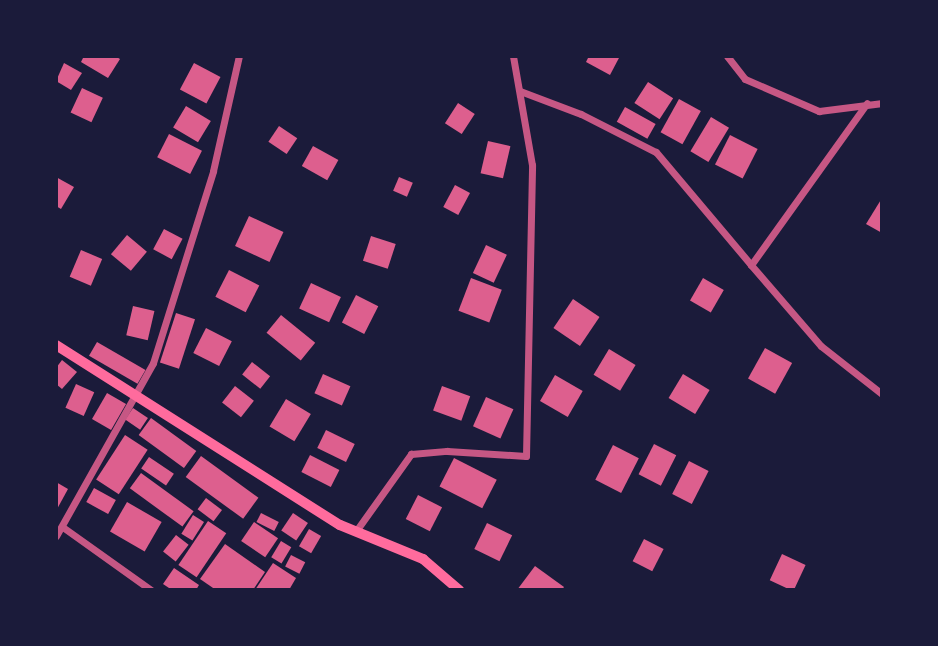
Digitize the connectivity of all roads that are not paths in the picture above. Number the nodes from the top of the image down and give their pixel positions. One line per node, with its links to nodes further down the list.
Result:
1 (239, 56): 10 (street)
2 (513, 56): 4 (street)
3 (727, 56): 5 (street)
4 (520, 91): 7 (street); 12 (street)
5 (866, 103): 6 (street); 7 (street)
6 (882, 103)
7 (751, 265): 9 (street)
8 (56, 345): 10 (main road)
9 (882, 394)
10 (136, 397): 11 (street); 12 (main road)
11 (64, 528): 13 (street); 14 (street)
12 (356, 531): 15 (main road)
13 (56, 536)
14 (151, 590)
15 (459, 590)

